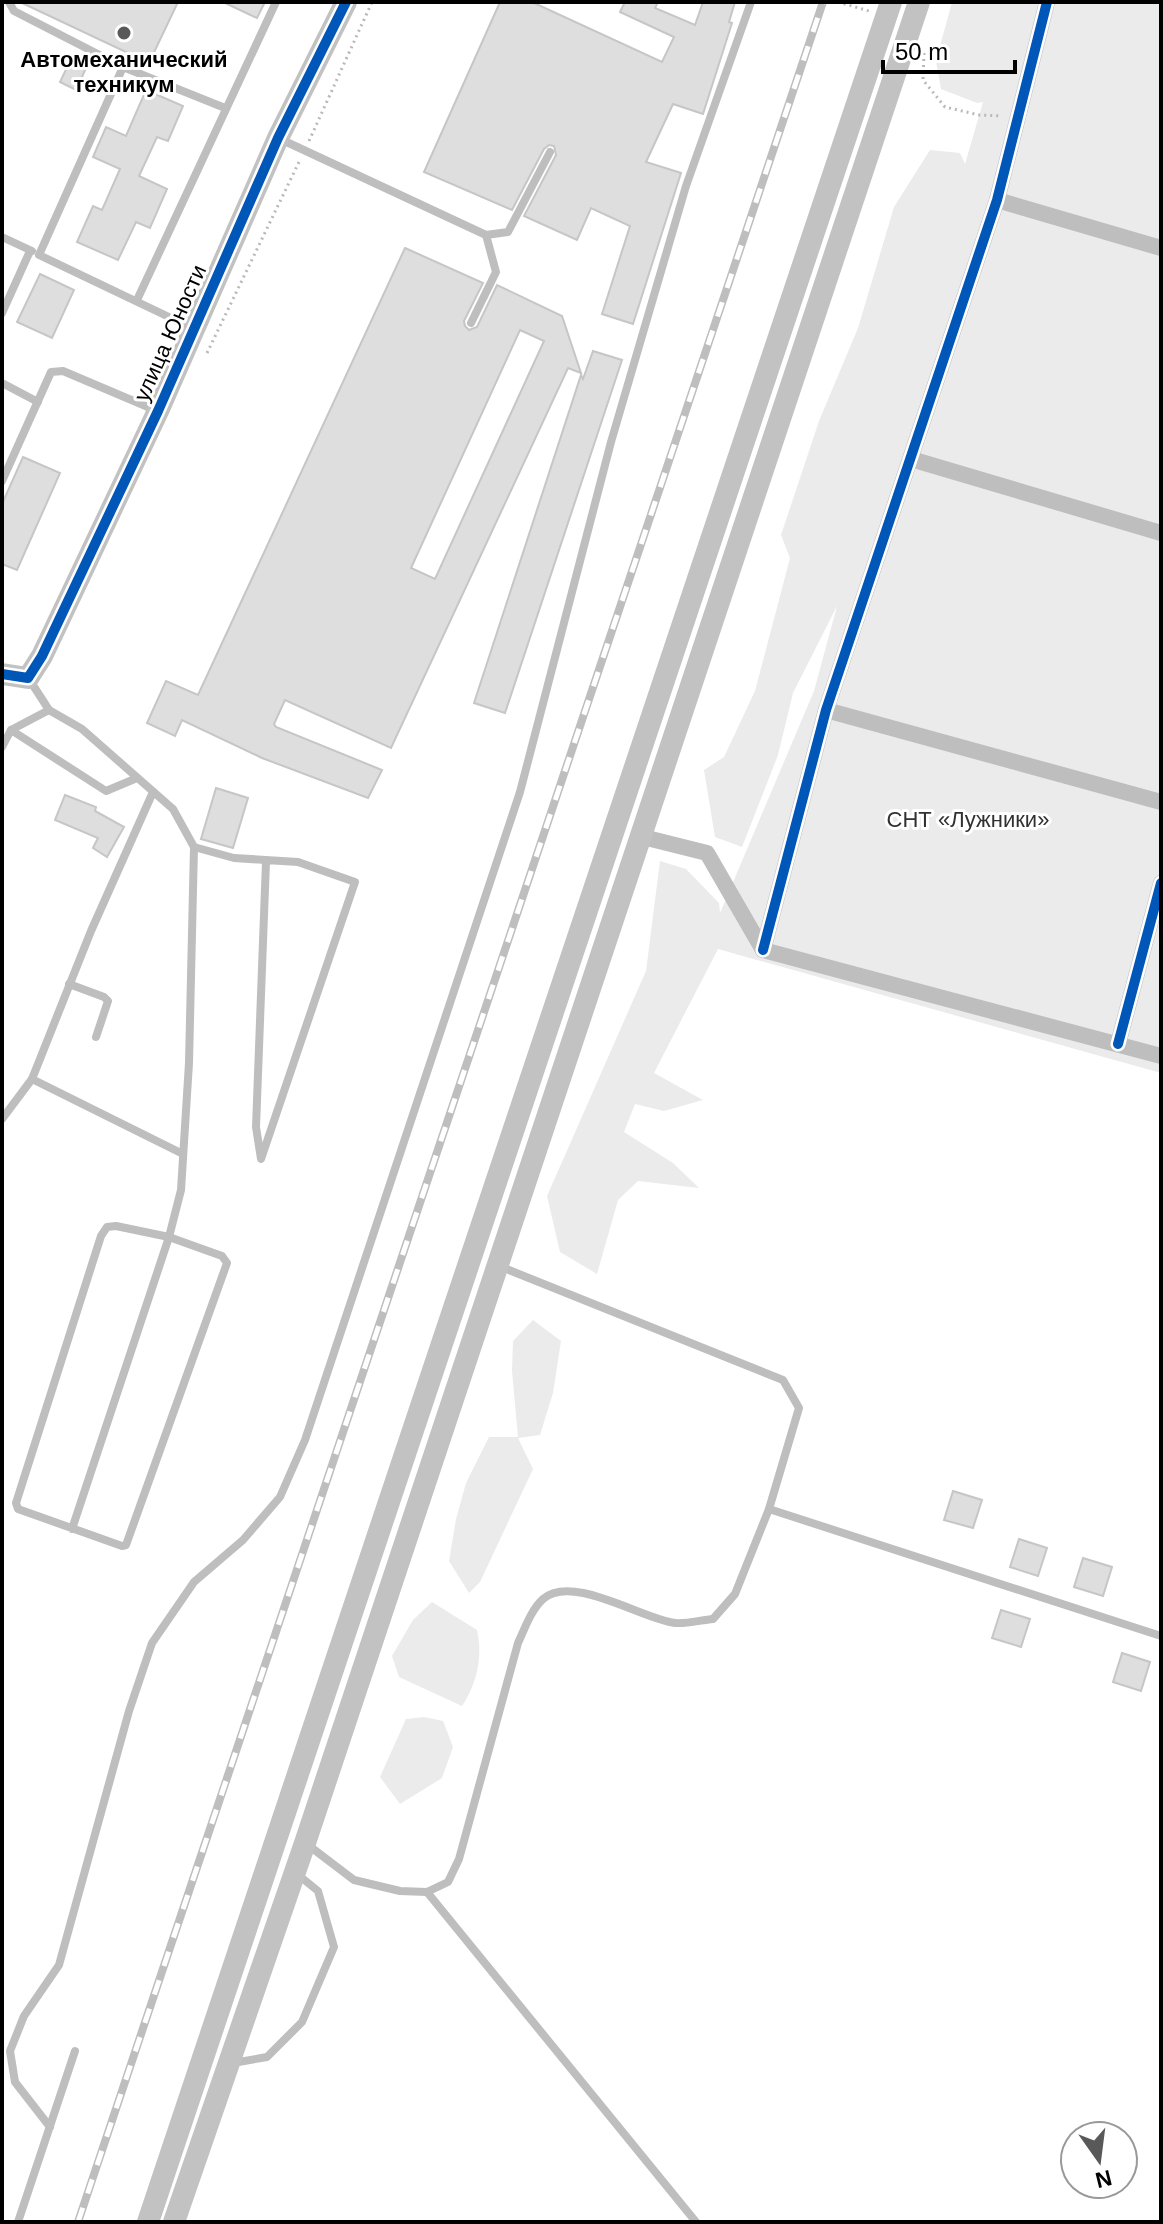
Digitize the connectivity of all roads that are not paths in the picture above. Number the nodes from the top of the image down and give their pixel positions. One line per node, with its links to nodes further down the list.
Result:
1 (9, 2): 8 (lane)
2 (276, 2): 9 (lane)
3 (346, 2): 10 (main road, улица Юности)
4 (751, 2): 59 (lane)
5 (919, 2): 37 (main road)
6 (1047, 2): 12 (street)
7 (888, 9): 62 (main road)
8 (123, 67): 9 (lane); 17 (lane)
9 (225, 108): 18 (lane)
10 (278, 138): 13 (lane); 21 (main road, улица Юности)
11 (550, 152): 13 (lane)
12 (997, 200): 15 (street); 25 (street)
13 (486, 235): 20 (lane)
14 (2, 237): 16 (lane)
15 (1161, 248)
16 (30, 251): 17 (lane); 19 (lane)
17 (39, 255): 18 (lane)
18 (137, 300): 21 (lane)
19 (2, 313)
20 (471, 323)
21 (193, 329): 24 (main road, улица Юности)
22 (2, 383): 23 (lane)
23 (38, 402): 24 (lane); 26 (lane)
24 (158, 411): 29 (main road, улица Юности)
25 (911, 459): 27 (street); 31 (street)
26 (2, 481)
27 (1161, 533)
28 (2, 674): 29 (main road)
29 (28, 678): 30 (lane)
30 (49, 710): 32 (lane); 34 (lane)
31 (826, 710): 36 (street); 41 (street)
32 (11, 730): 33 (lane); 34 (lane)
33 (2, 747)
34 (137, 778): 35 (lane)
35 (153, 792): 38 (lane); 42 (lane)
36 (1161, 802)
37 (639, 836): 41 (street); 50 (main road)
38 (194, 847): 39 (lane); 48 (lane)
39 (266, 862): 39 (lane)
40 (1161, 883): 44 (street)
41 (763, 950): 44 (street)
42 (69, 984): 43 (lane); 46 (lane)
43 (96, 1037)
44 (1118, 1044): 45 (street)
45 (1161, 1056)
46 (32, 1079): 47 (lane); 48 (lane)
47 (2, 1119)
48 (183, 1154): 49 (lane)
49 (169, 1237): 52 (lane); 52 (lane); 52 (lane)
50 (497, 1266): 51 (lane); 54 (main road)
51 (769, 1509): 53 (lane); 56 (lane)
52 (72, 1529)
53 (1161, 1636)
54 (305, 1843): 55 (main road); 56 (lane)
55 (295, 1872): 58 (main road); 58 (lane)
56 (427, 1892): 63 (lane)
57 (75, 2051): 59 (lane)
58 (228, 2064): 60 (main road)
59 (50, 2127): 61 (lane)
60 (177, 2220)
61 (18, 2222)
62 (148, 2222)
63 (696, 2222)

